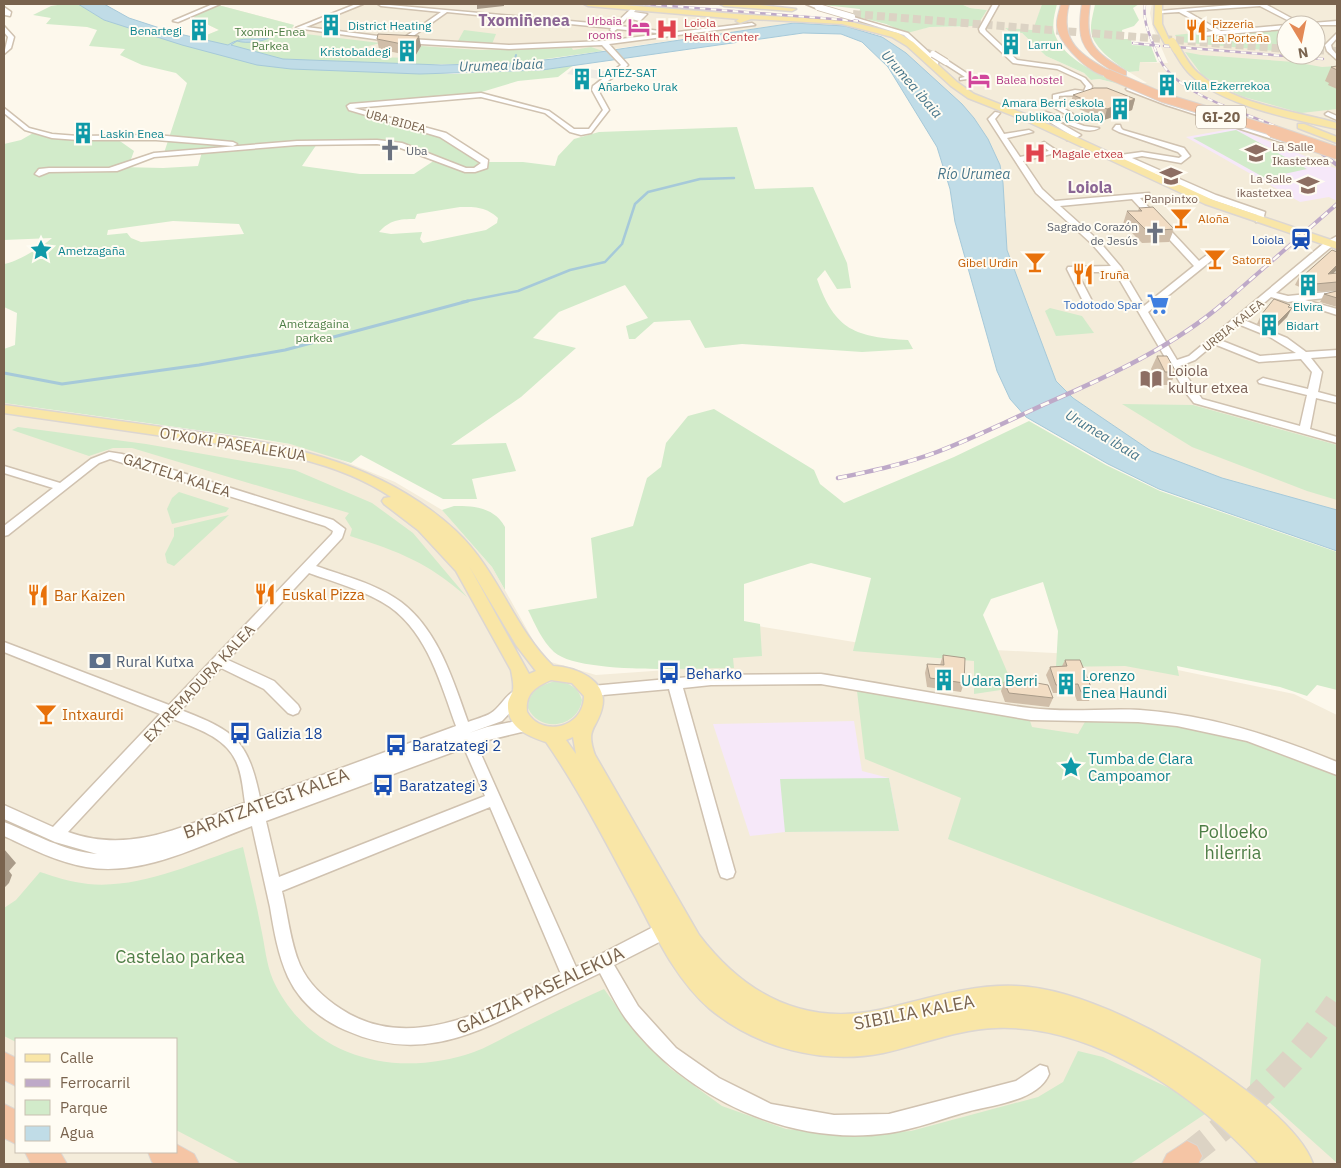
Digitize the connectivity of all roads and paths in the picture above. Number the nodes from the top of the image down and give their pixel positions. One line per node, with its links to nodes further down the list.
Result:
1 (216, 4): 21 (street)
2 (362, 4): 17 (street); 31 (street)
3 (381, 4): 24 (street)
4 (588, 4): 15 (main road)
5 (724, 4): 18 (main road)
6 (749, 4): 18 (main road)
7 (808, 4): 18 (street, bridge)
8 (996, 4): 42 (street)
9 (1065, 4): 39 (highway, GI-20)
10 (1086, 4): 61 (highway, GI-20, bridge)
11 (1222, 4): 16 (street)
12 (1260, 4): 13 (street); 16 (street); 19 (street)
13 (1265, 4)
14 (1161, 6): 16 (street); 34 (main road)
15 (634, 8): 22 (main road); 24 (street)
16 (1177, 9): 26 (street)
17 (444, 12): 24 (street); 31 (street)
18 (853, 14): 33 (street)
19 (1281, 15)
20 (761, 20): 22 (main road); 38 (main road)
21 (176, 21)
22 (743, 22): 27 (street)
23 (4, 28): 36 (street)
24 (615, 28): 27 (street); 30 (street); 32 (street)
25 (1276, 28): 26 (street)
26 (1219, 32): 28 (street)
27 (687, 34): 30 (street)
28 (1202, 34)
29 (1337, 35): 37 (street)
30 (667, 36): 32 (street)
31 (403, 41): 32 (street)
32 (606, 42): 59 (street, UBA BIDEA)
33 (920, 45): 35 (street); 38 (street)
34 (1172, 46): 48 (main road); 52 (main road)
35 (931, 49): 35 (street, bridge)
36 (4, 52)
37 (1335, 57)
38 (934, 66): 44 (main road)
39 (1108, 74): 61 (highway, GI-20, bridge)
40 (1129, 89): 45 (street)
41 (1164, 91): 45 (street)
42 (1087, 92): 43 (street); 56 (street)
43 (1100, 94)
44 (971, 96): 47 (main road); 47 (main road)
45 (1160, 100): 60 (street)
46 (4, 110): 59 (street, UBA BIDEA)
47 (1000, 110): 55 (street); 56 (main road); 68 (main road)
48 (1304, 116): 49 (main road); 52 (main road)
49 (1325, 118): 50 (street); 52 (main road); 53 (main road)
50 (1337, 118)
51 (1118, 126): 62 (street)
52 (1299, 126): 57 (main road)
53 (1337, 126)
54 (1030, 132): 55 (street)
55 (1003, 136): 63 (street)
56 (1070, 138): 62 (main road)
57 (1337, 140)
58 (1044, 144): 63 (street)
59 (261, 146): 64 (street, UBA BIDEA)
60 (1315, 149)
61 (1335, 151)
62 (1119, 158): 68 (main road)
63 (1019, 160): 67 (street)
64 (40, 174)
65 (1146, 194): 66 (street)
66 (1134, 196): 67 (street); 70 (street)
67 (1053, 204): 71 (street)
68 (1334, 245): 72 (street, URBIA KALEA)
69 (1214, 254): 70 (street)
70 (1200, 266): 76 (street)
71 (1118, 269): 75 (street); 76 (street)
72 (1271, 294): 74 (street, URBIA KALEA); 78 (street, URBIA KALEA)
73 (1337, 294): 74 (street, URBIA KALEA)
74 (1288, 299): 77 (street, URBIA KALEA)
75 (1087, 301)
76 (1143, 311): 80 (street)
77 (1337, 312)
78 (1239, 321): 79 (street, URBIA KALEA); 82 (street)
79 (1214, 341): 82 (street); 83 (street, URBIA KALEA)
80 (1167, 352): 83 (street, URBIA KALEA); 84 (street)
81 (1337, 353): 82 (street)
82 (1306, 355): 86 (street)
83 (1195, 356): 84 (street, URBIA KALEA)
84 (1174, 365): 90 (street)
85 (1263, 381): 86 (street)
86 (1312, 394): 87 (street); 90 (street)
87 (1337, 400)
88 (4, 409): 99 (main road, OTXOKI PASEALEKUA)
89 (4, 418): 101 (main road, OTXOKI PASEALEKUA)
90 (1304, 431): 91 (street)
91 (1337, 440)
92 (4, 469): 93 (street)
93 (61, 487): 94 (street, GAZTELA KALEA); 95 (street, GAZTELA KALEA)
94 (339, 529): 96 (street, EXTREMADURA KALEA)
95 (4, 532)
96 (307, 568): 98 (street, EXTREMADURA KALEA); 108 (street)
97 (4, 647): 104 (street, GALIZIA PASEALEKUA)
98 (219, 662): 103 (street); 104 (street, EXTREMADURA KALEA)
99 (549, 673): 101 (main road); 102 (main road)
100 (675, 682): 102 (street); 109 (street); 115 (street)
101 (520, 691): 106 (main road); 108 (street, BARATZATEGI KALEA)
102 (592, 691): 105 (main road)
103 (293, 708)
104 (171, 713): 112 (street, GALIZIA PASEALEKUA); 114 (street, EXTREMADURA KALEA)
105 (582, 724): 107 (main road); 128 (main road, SIBILIA KALEA)
106 (526, 725): 107 (main road); 108 (street, BARATZATEGI KALEA)
107 (551, 734): 117 (main road, SIBILIA KALEA)
108 (466, 735): 110 (street); 112 (street, BARATZATEGI KALEA)
109 (1337, 769)
110 (494, 800): 116 (street); 119 (street)
111 (4, 812): 114 (street, BARATZATEGI KALEA)
112 (256, 813): 113 (street, BARATZATEGI KALEA); 114 (street, BARATZATEGI KALEA); 116 (street, GALIZIA PASEALEKUA)
113 (4, 829)
114 (55, 834)
115 (727, 872)
116 (273, 887): 119 (street, GALIZIA PASEALEKUA)
117 (665, 930): 118 (street, GALIZIA PASEALEKUA); 127 (main road, SIBILIA KALEA)
118 (603, 962): 119 (street, GALIZIA PASEALEKUA); 120 (street)
119 (572, 978)
120 (1040, 1074)
121 (4, 1118): 122 (highway)
122 (15, 1129)
123 (40, 1153): 125 (highway)
124 (164, 1153): 126 (highway)
125 (52, 1164)
126 (184, 1164)
127 (1276, 1164)
128 (1300, 1164)

